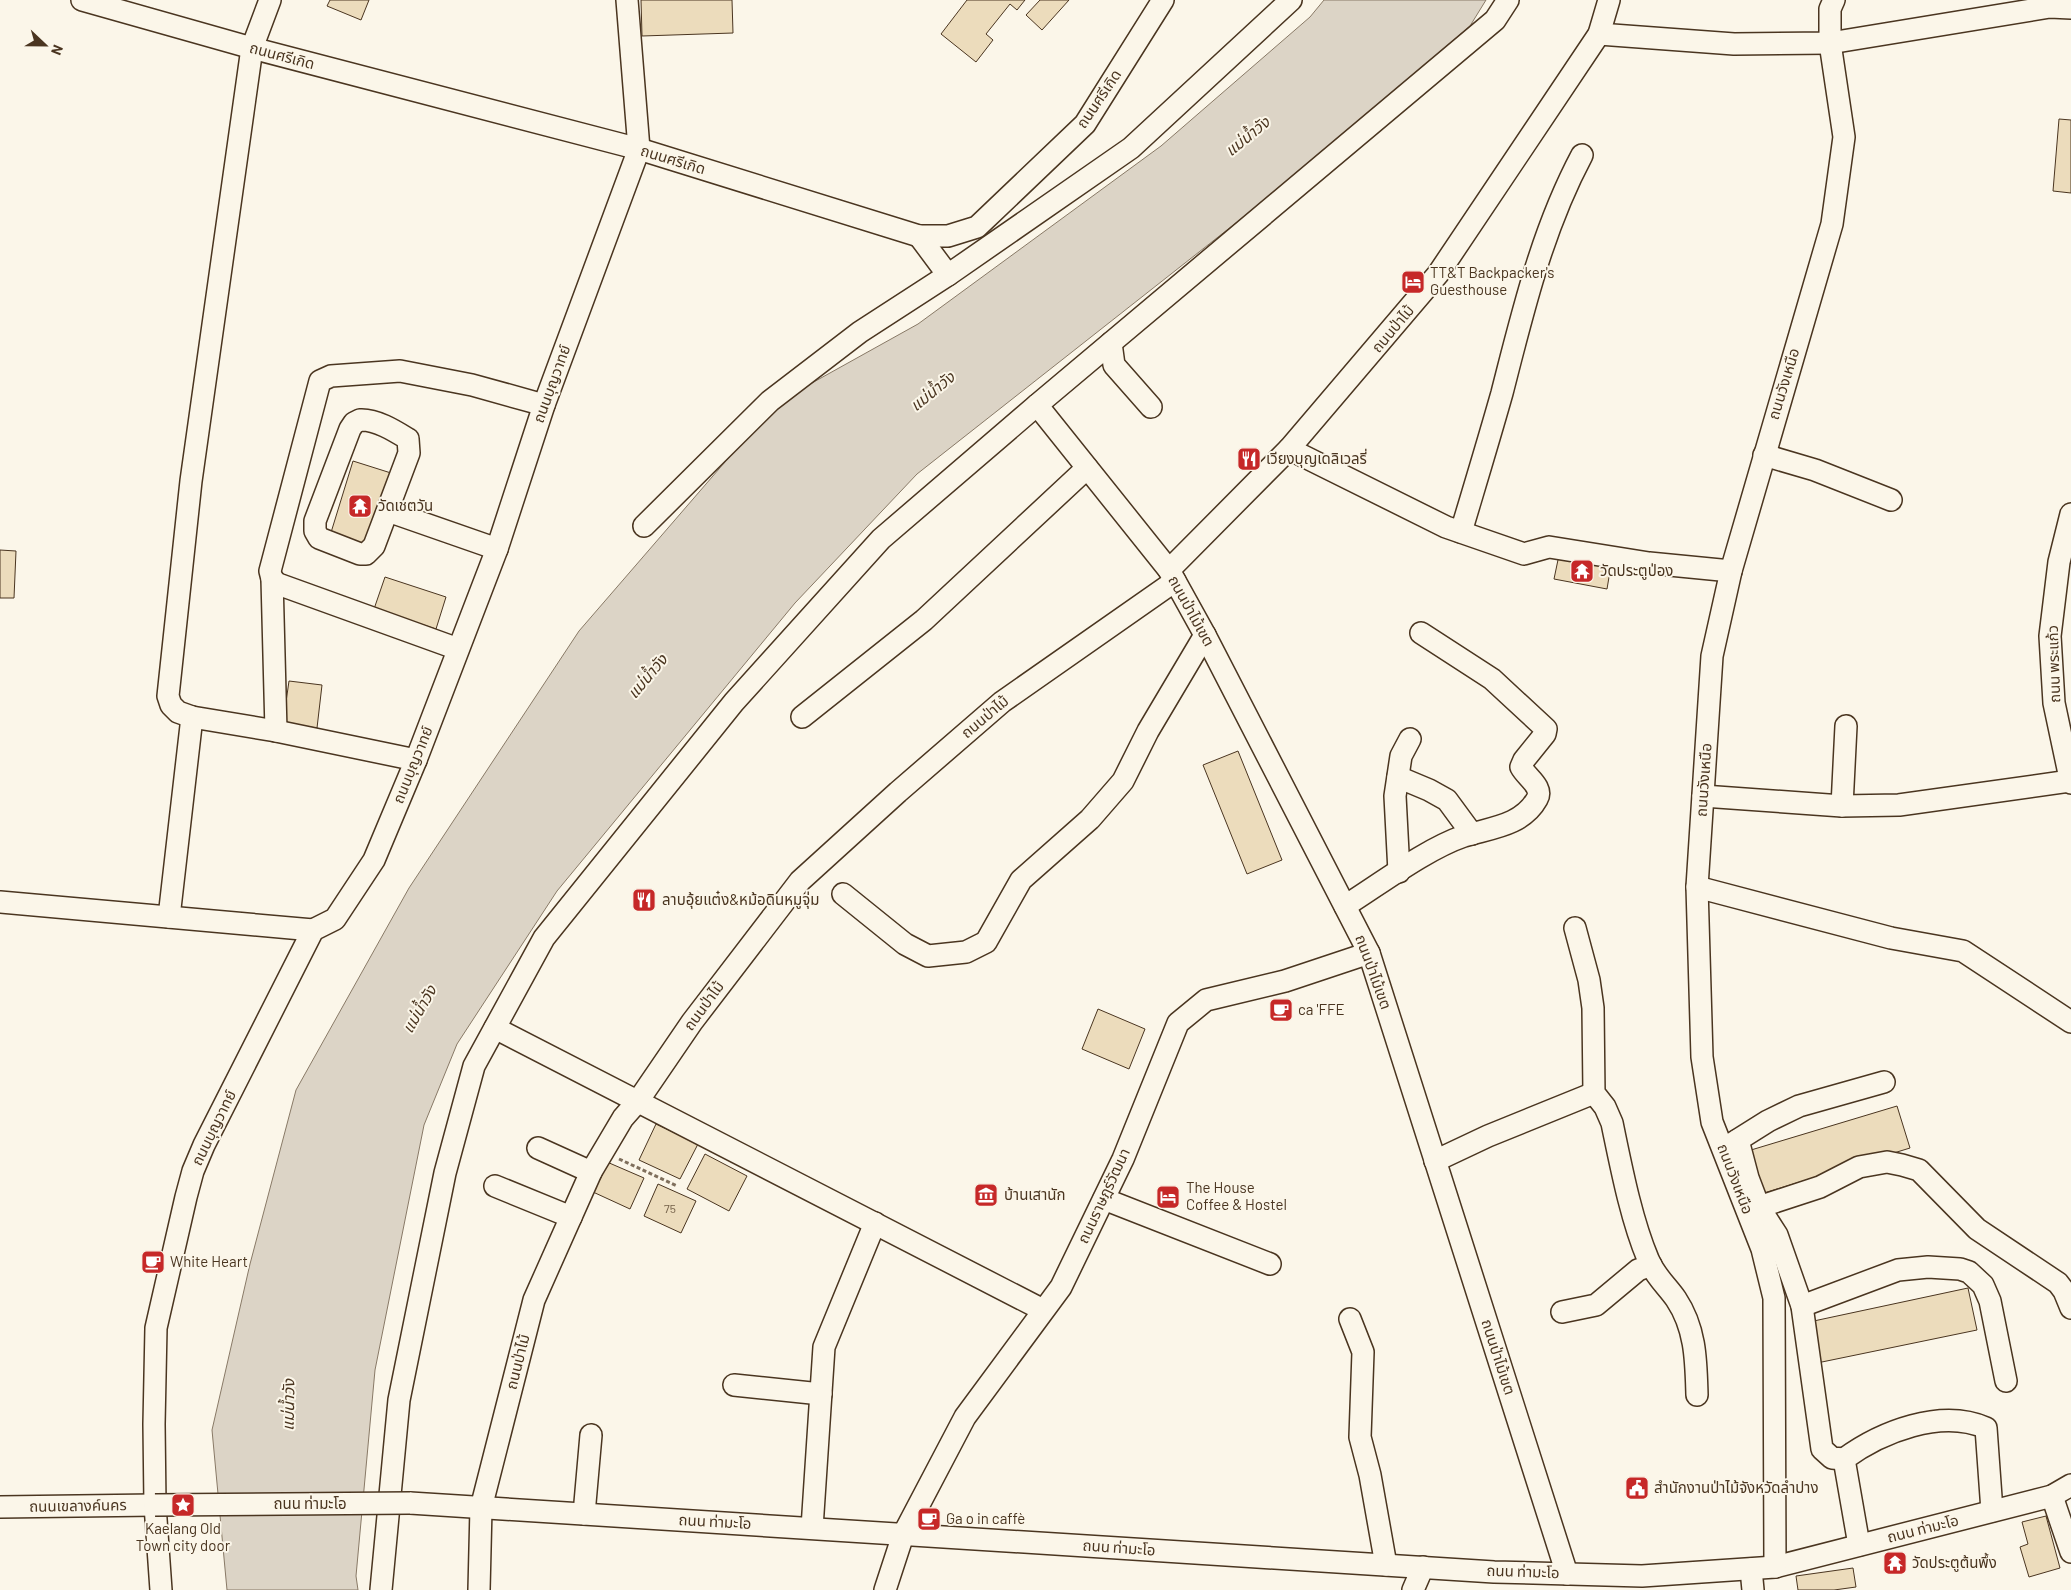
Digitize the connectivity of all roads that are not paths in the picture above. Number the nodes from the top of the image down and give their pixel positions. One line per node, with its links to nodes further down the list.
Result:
1 (82, 0): 12 (street, ถนนศรีเกิด)
2 (270, 0): 12 (street)
3 (627, 0): 13 (street, ถนนบุญวาทย์)
4 (1163, 0): 15 (street, ถนนศรีเกิด)
5 (1291, 0): 16 (street)
6 (1508, 0): 17 (street)
7 (1609, 0): 10 (street, ถนนป่าไม้)
8 (1834, 0): 11 (street, ถนนวังเหนือ)
9 (2071, 8): 11 (street)
10 (1599, 34): 11 (street); 21 (street, ถนนป่าไม้)
11 (1830, 43): 22 (street, ถนนวังเหนือ)
12 (252, 48): 13 (street, ถนนศรีเกิด); 36 (street)
13 (639, 149): 15 (street, ถนนศรีเกิด); 18 (street, ถนนบุญวาทย์)
14 (1582, 156): 28 (street)
15 (920, 236): 16 (street)
16 (948, 275): 27 (street)
17 (1111, 343): 19 (street); 20 (street)
18 (544, 405): 29 (street, ถนนบุญวาทย์); 32 (street)
19 (1037, 406): 23 (street, ถนนป่าไม้เขต); 57 (street)
20 (1151, 407)
21 (1289, 449): 28 (street); 31 (street, ถนนป่าไม้)
22 (1764, 455): 24 (street); 30 (street, ถนนวังเหนือ)
23 (1088, 468): 31 (street, ถนนป่าไม้เขต); 37 (street)
24 (1891, 500)
25 (388, 512): 25 (street); 29 (street)
26 (2071, 514): 43 (street, ถนน พระแก้ว)
27 (644, 526)
28 (1462, 532): 30 (street)
29 (496, 549): 35 (street, ถนนบุญวาทย์)
30 (1731, 570): 44 (street, ถนนวังเหนือ)
31 (1172, 576): 34 (street, ถนนป่าไม้เขต); 60 (street, ถนนป่าไม้)
32 (272, 579): 35 (street); 39 (street)
33 (1421, 632): 46 (street)
34 (1205, 635): 49 (street); 51 (street, ถนนป่าไม้เขต)
35 (458, 648): 41 (street, ถนนบุญวาทย์)
36 (192, 717): 39 (street); 52 (street)
37 (802, 717)
38 (1846, 726): 45 (street)
39 (276, 732): 41 (street)
40 (1410, 739): 42 (street)
41 (416, 760): 54 (street, ถนนบุญวาทย์)
42 (1398, 777): 46 (street); 47 (street)
43 (2071, 782): 45 (street)
44 (1703, 796): 45 (street); 48 (street, ถนนวังเหนือ)
45 (1842, 806)
46 (1472, 834): 47 (street)
47 (1399, 872): 51 (street)
48 (1698, 888): 56 (street); 61 (street, ถนนวังเหนือ)
49 (843, 894)
50 (0, 902): 52 (street)
51 (1345, 906): 55 (street, ถนนป่าไม้เขต)
52 (169, 917): 54 (street)
53 (1575, 928): 59 (street)
54 (314, 930): 85 (street, ถนนบุญวาทย์)
55 (1369, 953): 63 (street, ถนนป่าไม้เขต); 66 (street, ถนนราษฎร์วัฒนา)
56 (2071, 1022)
57 (495, 1028): 60 (street); 100 (street)
58 (1884, 1082): 61 (street)
59 (1594, 1093): 63 (street); 71 (street)
60 (638, 1101): 64 (street, ถนนป่าไม้); 69 (street)
61 (1731, 1144): 67 (street); 96 (street, ถนนวังเหนือ)
62 (538, 1148): 64 (street)
63 (1435, 1161): 98 (street, ถนนป่าไม้เขต)
64 (591, 1172): 68 (street, ถนนป่าไม้)
65 (495, 1186): 68 (street)
66 (1104, 1199): 70 (street); 74 (street, ถนนราษฎร์วัฒนา)
67 (1759, 1207): 72 (street); 73 (street)
68 (571, 1217): 87 (street, ถนนป่าไม้)
69 (875, 1223): 74 (street); 79 (street)
70 (1270, 1264)
71 (1651, 1265): 75 (street); 80 (street)
72 (1802, 1306): 77 (street); 82 (street)
73 (2071, 1308)
74 (1043, 1310): 91 (street, ถนนราษฎร์วัฒนา)
75 (1562, 1312)
76 (1350, 1319): 94 (street)
77 (2006, 1381)
78 (734, 1385): 79 (street)
79 (821, 1394): 90 (street)
80 (1697, 1395)
81 (592, 1435): 89 (street)
82 (1844, 1459): 88 (street); 92 (street)
83 (2071, 1485): 84 (street, ถนน ท่ามะโอ)
84 (2052, 1496): 88 (street, ถนน ท่ามะโอ); 93 (street)
85 (155, 1505): 86 (street, ถนนเขลางค์นคร); 87 (street, ถนน ท่ามะโอ, bridge); 101 (street, ถนนบุญวาทย์)
86 (0, 1507)
87 (481, 1508): 89 (street, ถนน ท่ามะโอ); 102 (street, ถนนป่าไม้)
88 (1992, 1511): 92 (street, ถนน ท่ามะโอ)
89 (584, 1514): 90 (street, ถนน ท่ามะโอ)
90 (812, 1528): 91 (street, ถนน ท่ามะโอ)
91 (903, 1534): 94 (street, ถนน ท่ามะโอ); 103 (street, ถนนราษฎร์วัฒนา)
92 (1859, 1545): 96 (street, ถนน ท่ามะโอ)
93 (2071, 1552)
94 (1386, 1565): 95 (street, ถนน ท่ามะโอ)
95 (1423, 1567): 98 (street, ถนน ท่ามะโอ); 104 (street)
96 (1774, 1567): 97 (street, ถนน ท่ามะโอ)
97 (1752, 1569): 99 (street, ถนน ท่ามะโอ); 105 (street)
98 (1567, 1574): 99 (street, ถนน ท่ามะโอ)
99 (1640, 1583)
100 (382, 1584)
101 (161, 1590)
102 (479, 1590)
103 (885, 1590)
104 (1413, 1590)
105 (1753, 1590)

